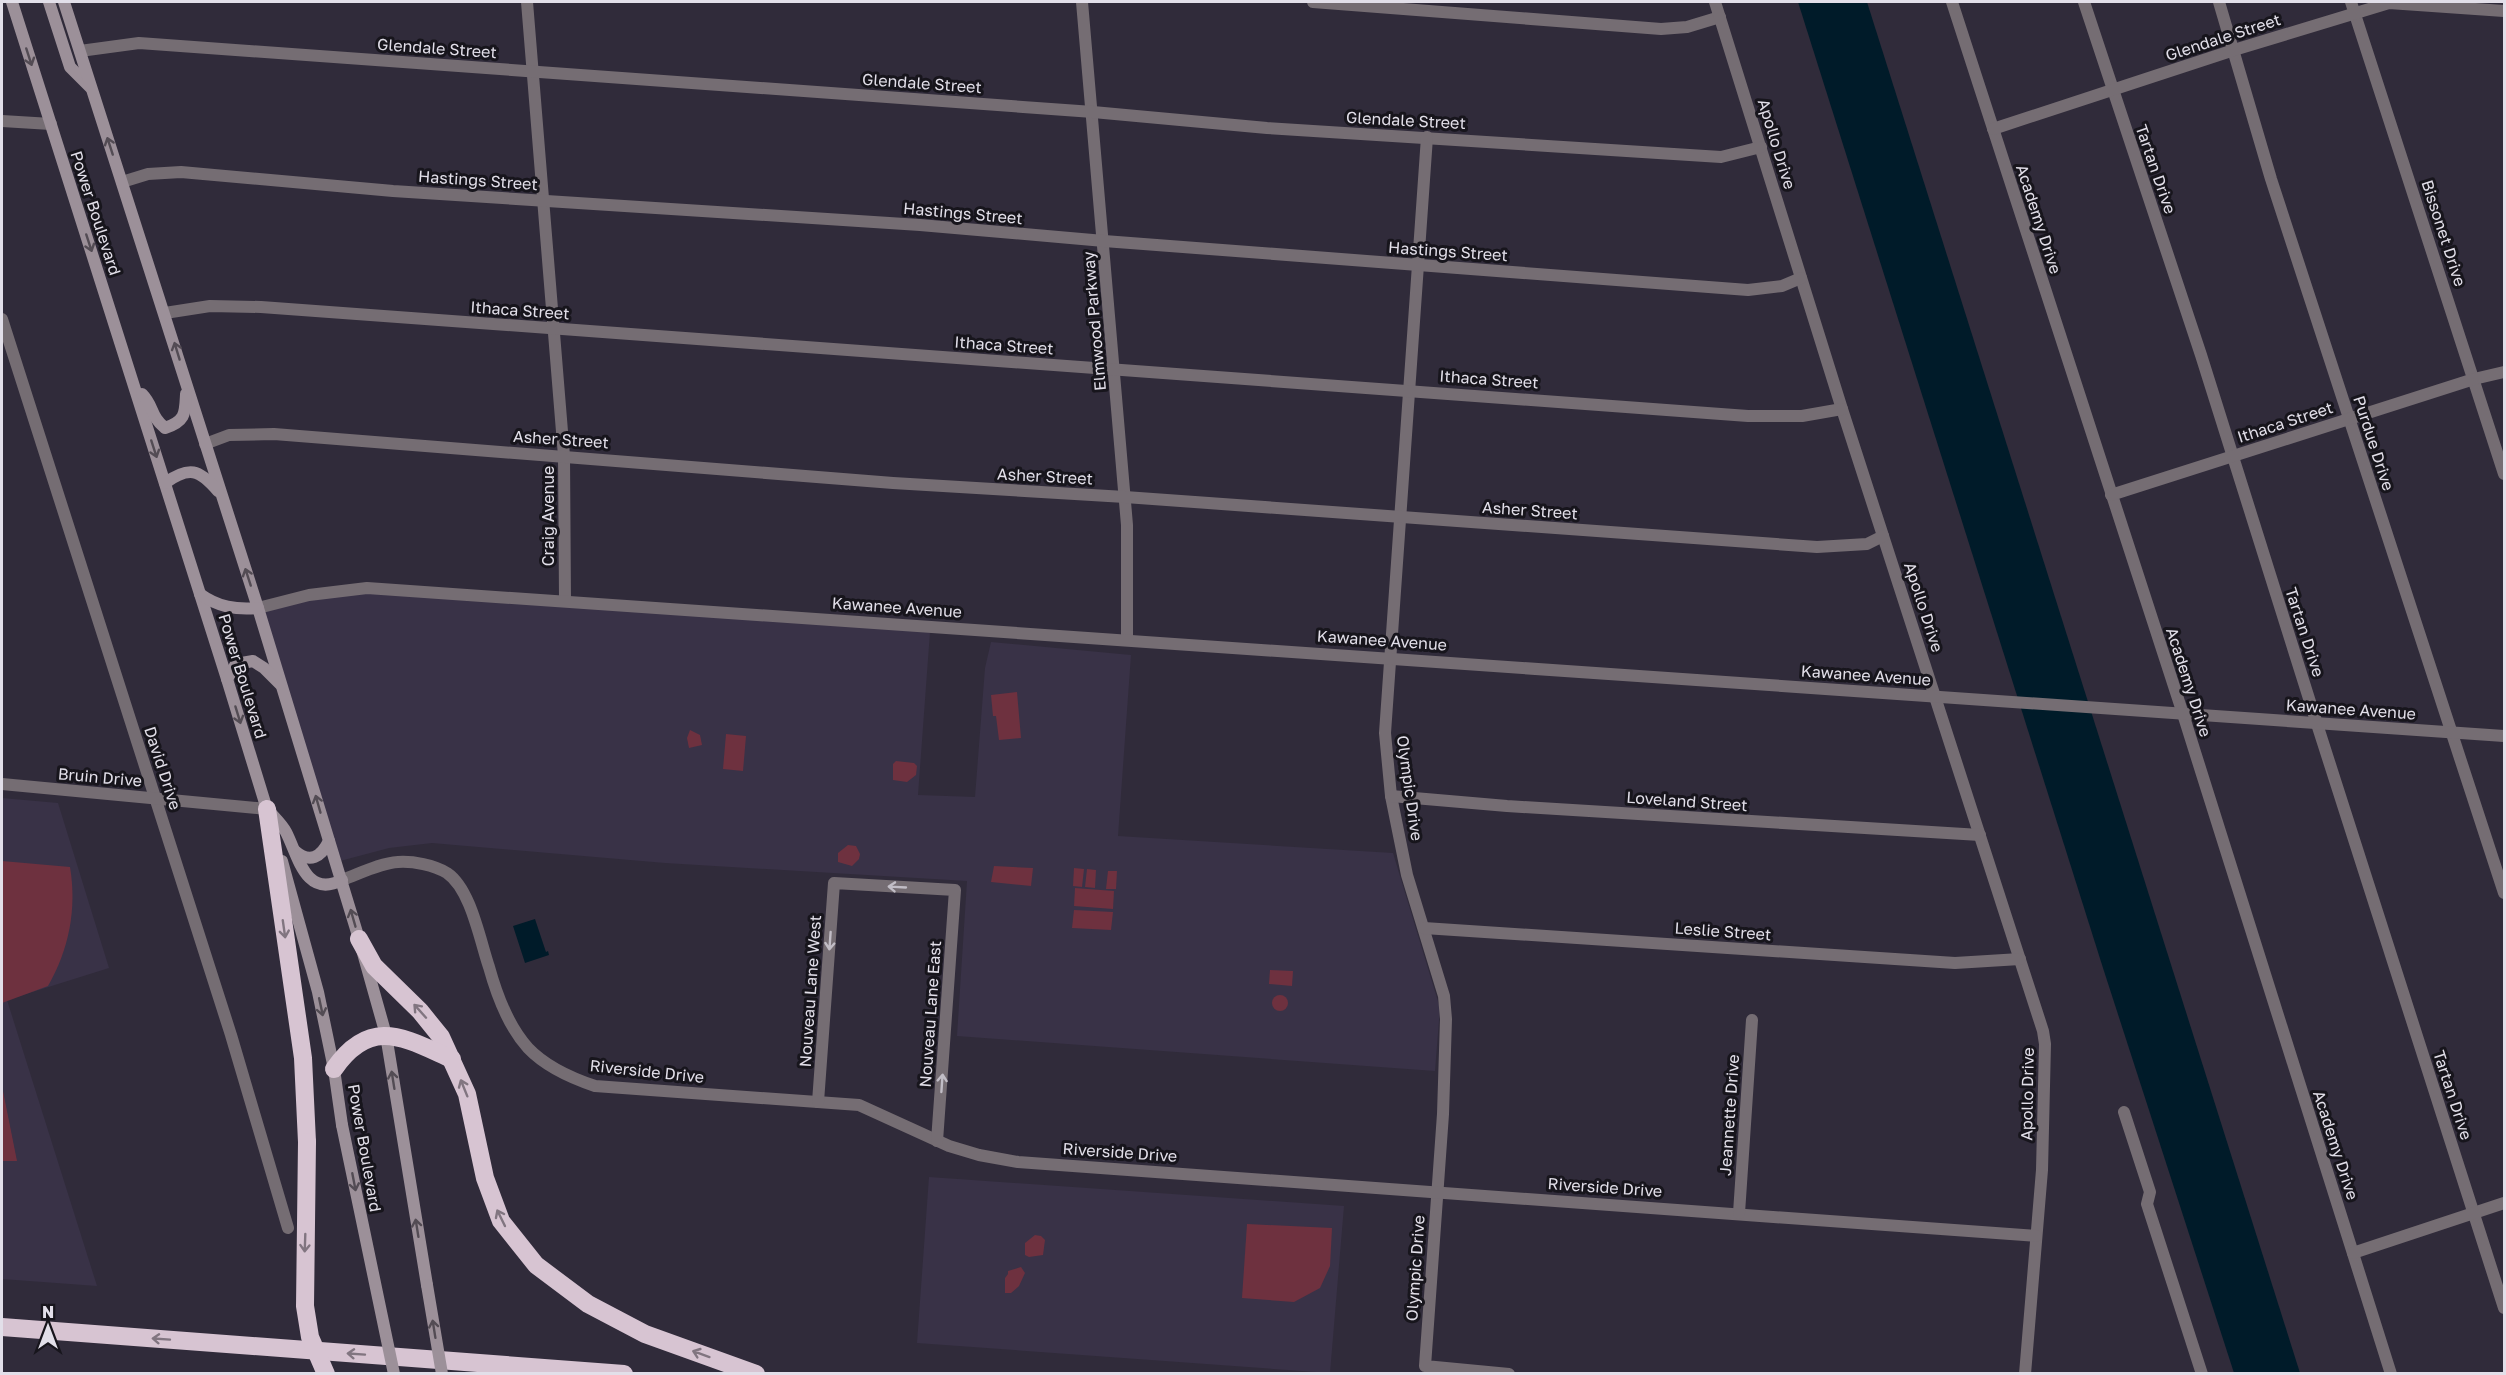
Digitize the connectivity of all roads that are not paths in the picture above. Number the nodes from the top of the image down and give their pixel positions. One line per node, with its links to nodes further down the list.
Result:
1 (49, 2): 17 (main road)
2 (64, 2): 15 (main road, Power Boulevard)
3 (527, 2): 16 (street, Craig Avenue)
4 (1082, 2): 19 (street, Elmwood Parkway)
5 (1312, 2): 13 (street)
6 (1715, 2): 13 (street, Apollo Drive)
7 (1952, 2): 22 (street, Academy Drive)
8 (2084, 2): 18 (street, Tartan Drive)
9 (2219, 2): 14 (street, Purdue Drive)
10 (14, 4): 21 (main road, Power Boulevard, one-way to 21)
11 (2353, 7): 12 (street, Glendale Street); 14 (street, Glendale Street); 35 (street, Bissonet Drive)
12 (2502, 11)
13 (1720, 17): 24 (street, Apollo Drive)
14 (2234, 50): 18 (street, Glendale Street); 40 (street, Purdue Drive)
15 (80, 51): 16 (street, Glendale Street); 17 (main road, Power Boulevard)
16 (533, 71): 19 (street, Glendale Street); 26 (street, Craig Avenue)
17 (91, 88): 25 (main road, Power Boulevard, one-way to 17)
18 (2112, 90): 22 (street, Glendale Street); 43 (street, Tartan Drive)
19 (1093, 112): 23 (street, Glendale Street); 27 (street, Elmwood Parkway)
20 (2, 120): 21 (street)
21 (51, 124): 37 (main road, Power Boulevard, one-way to 37)
22 (1993, 129): 46 (street, Academy Drive)
23 (1427, 137): 24 (street, Glendale Street); 28 (street, Olympic Drive)
24 (1761, 147): 29 (street, Apollo Drive)
25 (122, 182): 26 (street, Hastings Street); 30 (main road, Power Boulevard)
26 (544, 200): 27 (street, Hastings Street); 32 (street, Craig Avenue)
27 (1104, 242): 28 (street, Hastings Street); 33 (street, Elmwood Parkway)
28 (1417, 265): 29 (street, Hastings Street); 38 (street, Olympic Drive)
29 (1801, 278): 39 (street, Apollo Drive)
30 (165, 313): 32 (street, Ithaca Street); 36 (main road, Power Boulevard, one-way to 30)
31 (2, 319): 65 (street, David Drive)
32 (555, 329): 33 (street, Ithaca Street); 42 (street, Craig Avenue)
33 (1115, 370): 38 (street, Ithaca Street); 48 (street, Elmwood Parkway)
34 (2505, 372): 35 (street, Ithaca Street)
35 (2474, 379): 40 (street, Ithaca Street); 44 (street, Bissonet Drive)
36 (187, 385): 37 (main road); 41 (main road, Power Boulevard)
37 (135, 387): 45 (main road, Power Boulevard, one-way to 45)
38 (1408, 390): 39 (street, Ithaca Street); 49 (street, Olympic Drive)
39 (1842, 410): 50 (street, Apollo Drive)
40 (2349, 419): 43 (street, Ithaca Street); 61 (street, Purdue Drive)
41 (205, 444): 42 (street, Asher Street); 47 (main road, Power Boulevard)
42 (564, 456): 48 (street, Asher Street); 52 (street, Craig Avenue)
43 (2232, 456): 46 (street, Ithaca Street); 60 (street, Tartan Drive)
44 (2505, 474)
45 (165, 483): 47 (main road); 51 (main road, Power Boulevard)
46 (2110, 495): 59 (street, Academy Drive)
47 (223, 496): 53 (main road, Power Boulevard, one-way to 47)
48 (1125, 497): 49 (street, Asher Street); 54 (street, Elmwood Parkway)
49 (1400, 517): 50 (street, Asher Street); 55 (street, Olympic Drive)
50 (1883, 536): 58 (street, Apollo Drive)
51 (200, 594): 53 (main road); 56 (main road, Power Boulevard)
52 (565, 600): 53 (street, Kawanee Avenue); 54 (street, Kawanee Avenue)
53 (258, 608): 57 (main road, Power Boulevard)
54 (1127, 638): 55 (street, Kawanee Avenue)
55 (1389, 657): 58 (street, Kawanee Avenue); 64 (street, Olympic Drive)
56 (227, 679): 57 (main road); 66 (main road, Power Boulevard, one-way to 66)
57 (283, 687): 68 (main road, Power Boulevard, one-way to 57)
58 (1935, 696): 59 (street, Kawanee Avenue); 67 (street, Apollo Drive)
59 (2183, 714): 60 (street, Kawanee Avenue); 89 (street, Academy Drive)
60 (2317, 724): 61 (street, Kawanee Avenue); 85 (street, Tartan Drive)
61 (2453, 733): 62 (street, Kawanee Avenue); 72 (street, Purdue Drive)
62 (2505, 736)
63 (2, 784): 65 (street, Bruin Drive)
64 (1391, 796): 67 (street, Loveland Street); 73 (street, Olympic Drive)
65 (155, 798): 66 (street, Bruin Drive); 87 (street, David Drive)
66 (267, 809): 69 (main road); 79 (main road, Power Boulevard, one-way to 79); 92 (highway, one-way to 92, bridge)
67 (1980, 836): 75 (street, Apollo Drive)
68 (329, 841): 69 (main road); 70 (main road, Power Boulevard)
69 (294, 850): 70 (main road)
70 (342, 880): 74 (main road, Power Boulevard, one-way to 70); 80 (street, Riverside Drive)
71 (834, 883): 80 (street, Nouveau Lane West, one-way to 80); 82 (street, Nouveau Lane East, one-way to 71)
72 (2505, 893)
73 (1424, 928): 75 (street, Leslie Street); 83 (street, Olympic Drive)
74 (359, 939): 77 (main road, Power Boulevard); 78 (highway, one-way to 74)
75 (2020, 959): 88 (street, Apollo Drive)
76 (1752, 1020): 86 (street, Jeannette Drive)
77 (386, 1035): 78 (highway); 79 (highway); 94 (main road, Power Boulevard, one-way to 77, bridge)
78 (452, 1059): 96 (highway, one-way to 78)
79 (334, 1069): 93 (main road, Power Boulevard, one-way to 93, bridge)
80 (818, 1102): 82 (street, Riverside Drive)
81 (2124, 1112): 99 (street)
82 (937, 1141): 83 (street, Riverside Drive)
83 (1437, 1192): 86 (street, Riverside Drive); 97 (street, Olympic Drive)
84 (2505, 1203): 85 (street)
85 (2474, 1212): 89 (street); 90 (street, Tartan Drive)
86 (1738, 1213): 88 (street, Riverside Drive)
87 (288, 1228)
88 (2036, 1236): 98 (street, Apollo Drive)
89 (2354, 1253): 100 (street, Academy Drive)
90 (2505, 1308)
91 (2, 1327): 95 (highway, one-way to 91)
92 (326, 1374)
93 (394, 1374)
94 (442, 1374)
95 (624, 1374)
96 (756, 1374)
97 (1509, 1374)
98 (2025, 1374)
99 (2202, 1374)
100 (2391, 1374)

